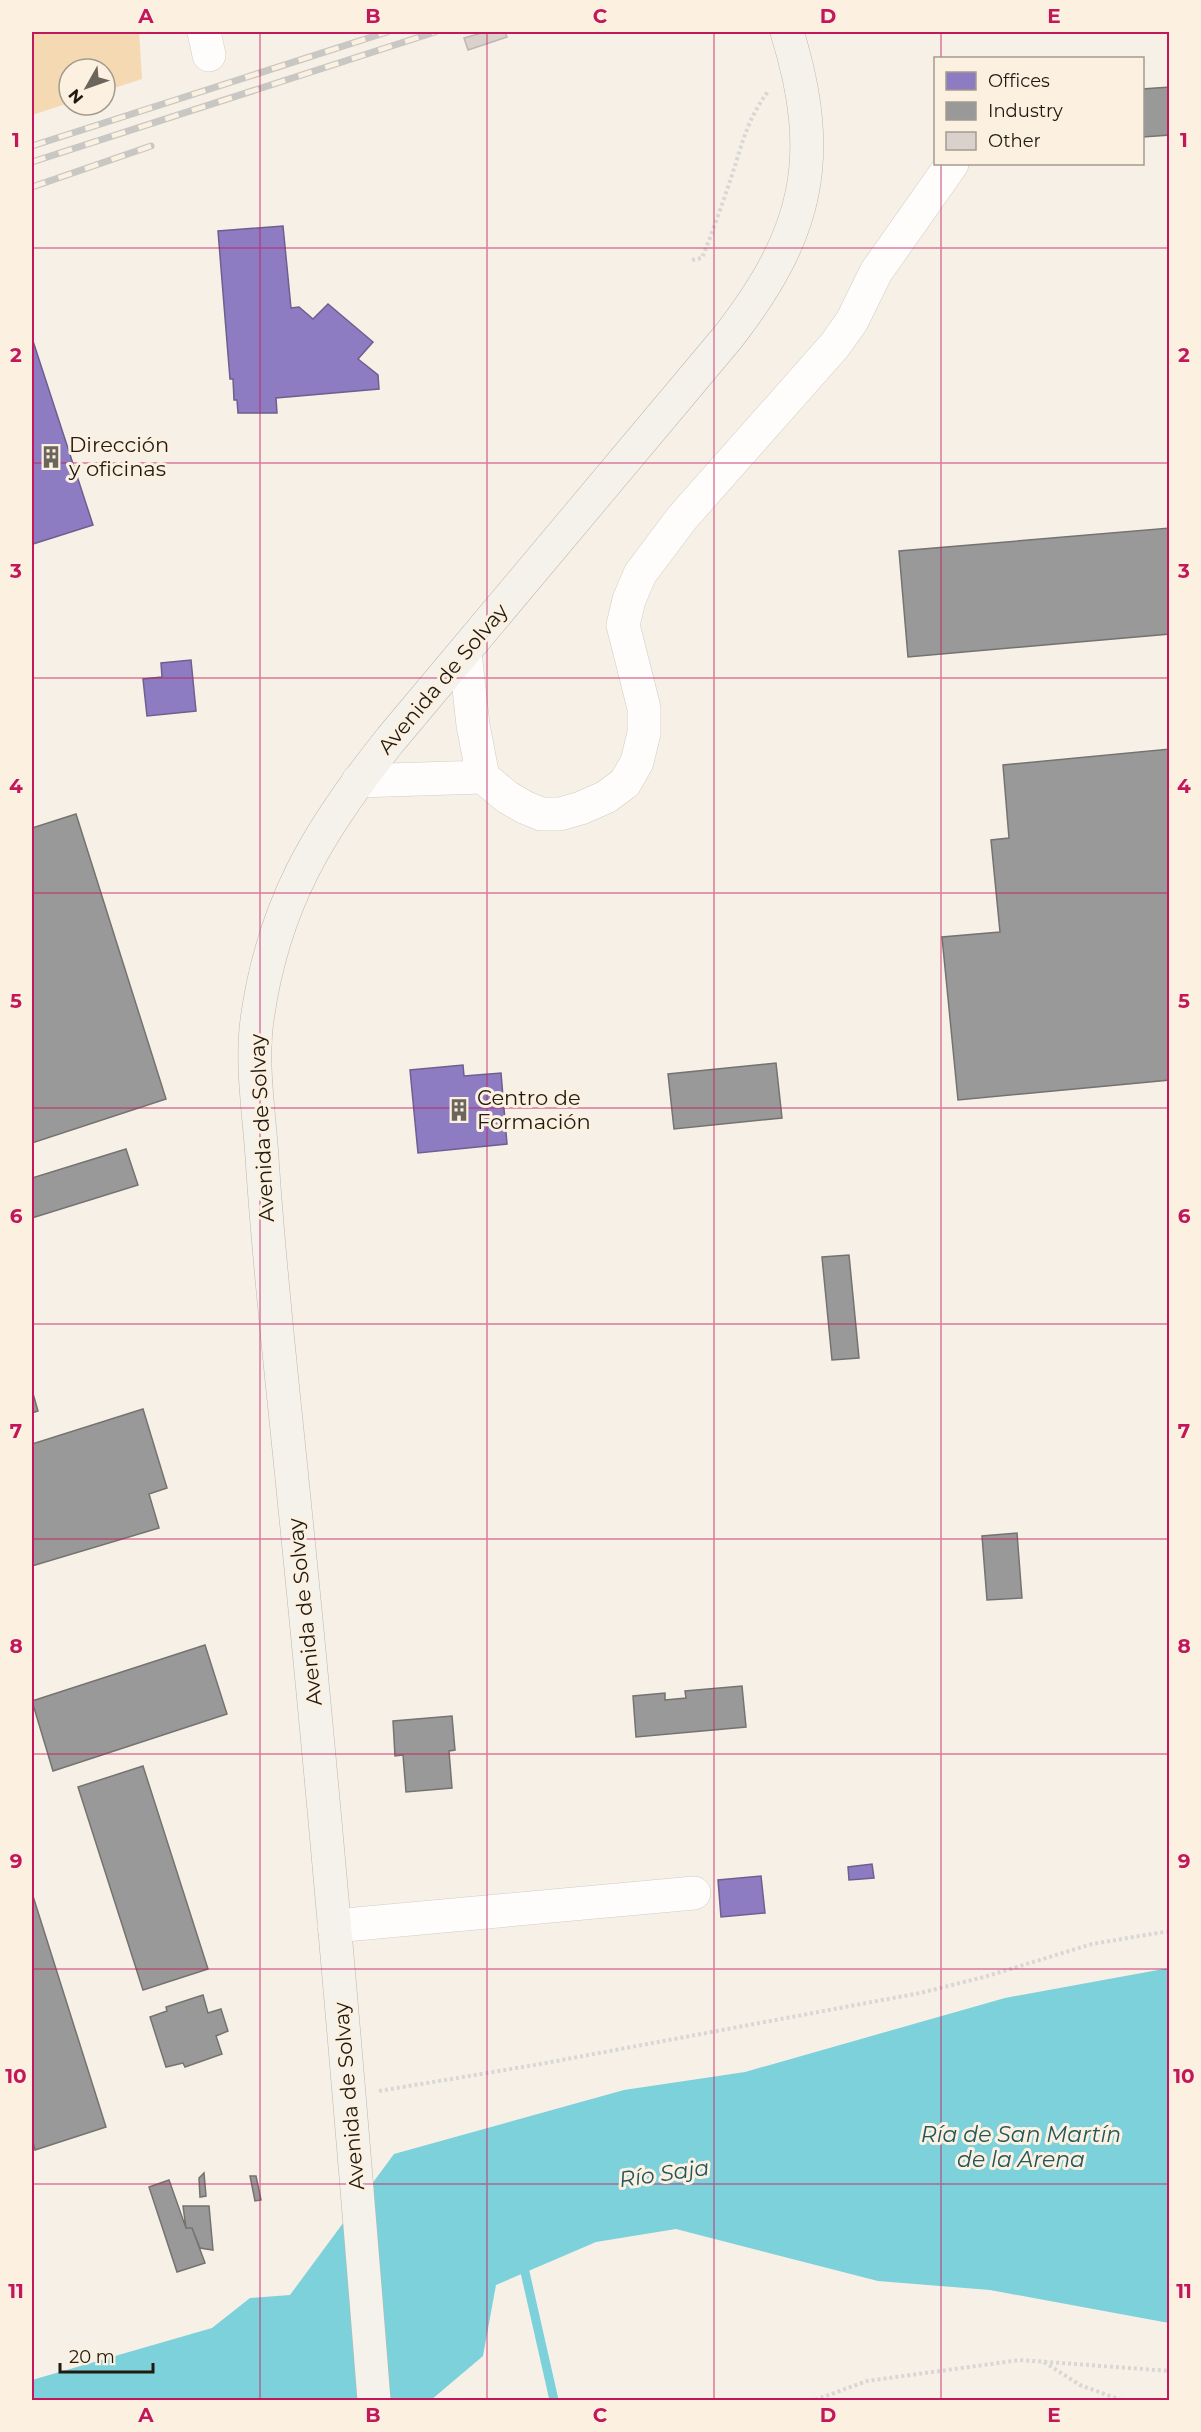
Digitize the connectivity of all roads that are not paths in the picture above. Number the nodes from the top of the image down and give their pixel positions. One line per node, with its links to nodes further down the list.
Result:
1 (790, 43): 3 (main road, Avenida de Solvay)
2 (951, 165): 4 (lane)
3 (465, 652): 4 (lane); 5 (main road, Avenida de Solvay)
4 (483, 777): 5 (lane)
5 (357, 781): 7 (main road, Avenida de Solvay)
6 (694, 1893): 7 (lane)
7 (334, 1926): 8 (main road, Avenida de Solvay)
8 (374, 2400)

